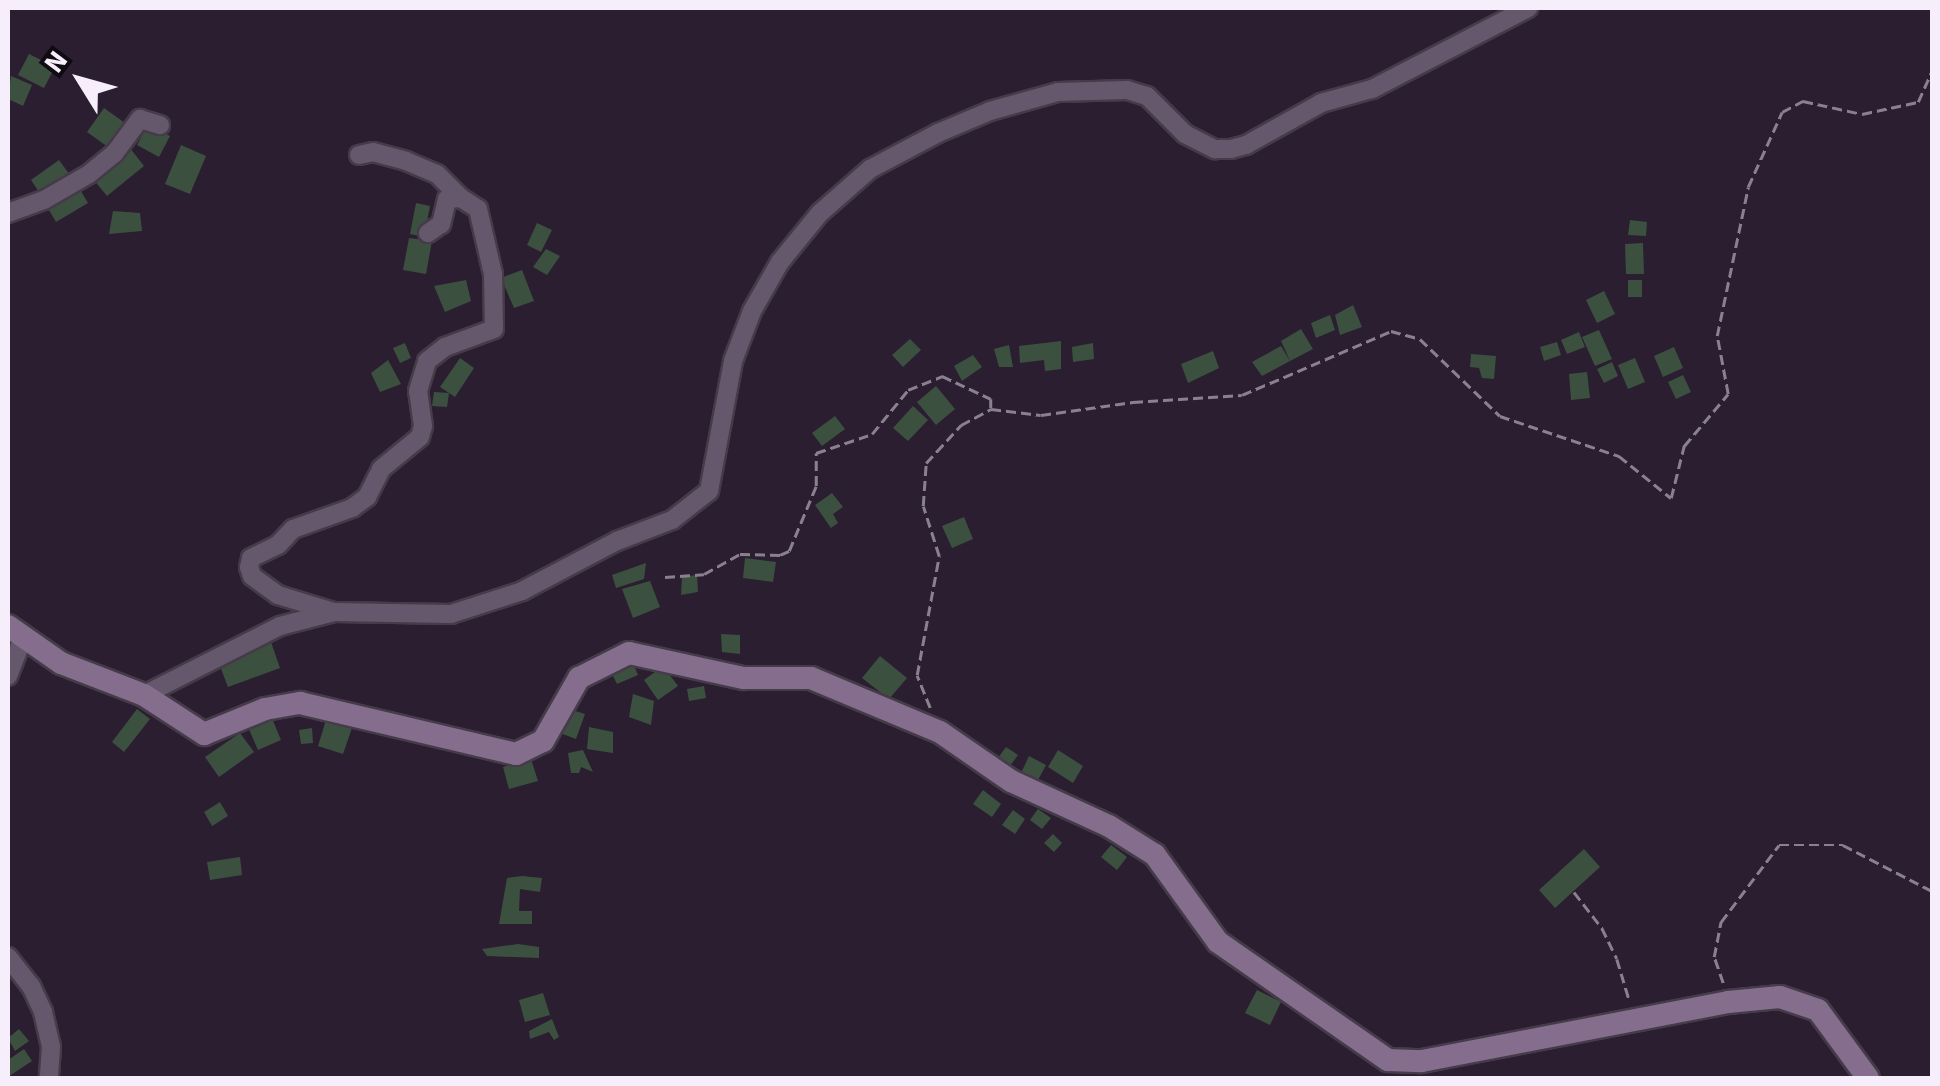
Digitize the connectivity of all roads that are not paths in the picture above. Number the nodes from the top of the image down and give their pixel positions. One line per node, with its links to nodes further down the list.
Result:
1 (1528, 8): 7 (street)
2 (160, 125): 5 (street)
3 (360, 155): 4 (street)
4 (461, 198): 6 (street); 7 (street)
5 (8, 213)
6 (428, 234)
7 (334, 612): 10 (street)
8 (15, 632): 9 (street); 10 (main road)
9 (8, 676)
10 (144, 695): 13 (main road)
11 (8, 956): 12 (street)
12 (49, 1078)
13 (1868, 1078)

